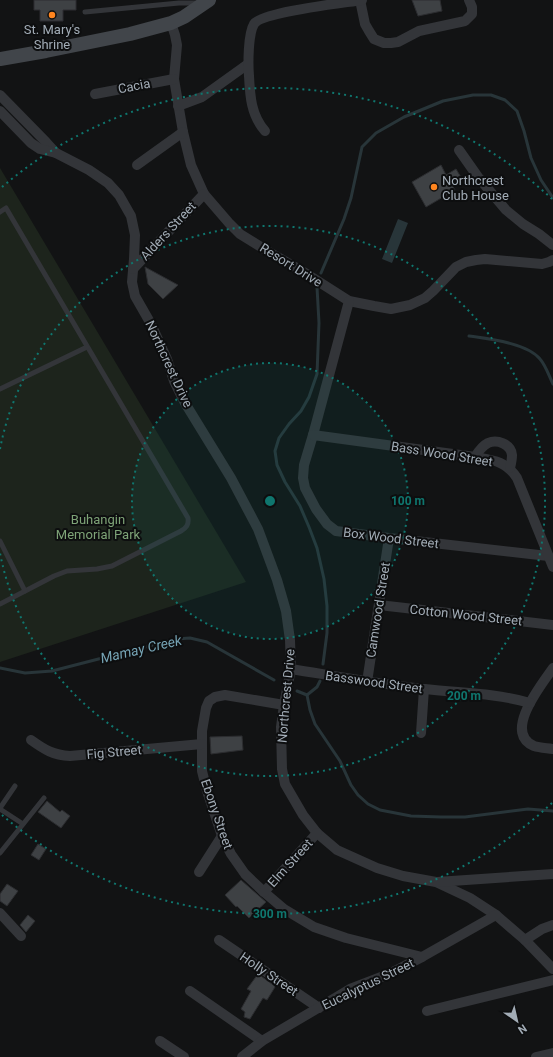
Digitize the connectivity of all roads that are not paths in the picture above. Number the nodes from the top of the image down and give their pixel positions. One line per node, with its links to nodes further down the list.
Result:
1 (361, 0): 2 (street); 7 (street)
2 (469, 0)
3 (207, 1): 4 (lane); 5 (street)
4 (85, 12)
5 (171, 23): 6 (street); 8 (street, Resort Drive)
6 (0, 59)
7 (248, 64): 12 (street); 14 (street)
8 (174, 79): 9 (street, Cacia); 12 (street, Resort Drive)
9 (95, 94)
10 (0, 95): 11 (street, Northcrest Drive)
11 (9, 105): 13 (street); 17 (street, Northcrest Drive)
12 (178, 106): 15 (street, Resort Drive)
13 (1, 112): 17 (street, Northcrest Drive)
14 (265, 131)
15 (183, 132): 18 (street); 19 (street, Resort Drive)
16 (460, 150): 21 (street)
17 (56, 153): 24 (street, Northcrest Drive)
18 (137, 165)
19 (204, 194): 24 (street, Alders Street); 25 (street, Resort Drive)
20 (0, 212): 26 (lane)
21 (553, 246): 22 (street)
22 (553, 256)
23 (553, 260): 25 (street, Resort Drive)
24 (133, 269): 40 (street, Northcrest Drive)
25 (348, 302): 28 (street, Box Wood Street)
26 (87, 346): 27 (lane); 35 (lane)
27 (0, 389)
28 (313, 435): 29 (street, Bass Wood Street); 31 (street, Box Wood Street)
29 (475, 457): 30 (street, Bass Wood Street); 30 (street)
30 (510, 468): 33 (street, Bass Wood Street)
31 (390, 538): 33 (street, Box Wood Street); 37 (street, Camwood Street)
32 (0, 541): 35 (lane)
33 (548, 556): 34 (street, Bass Wood Street)
34 (553, 567)
35 (25, 591): 36 (lane)
36 (0, 604)
37 (379, 605): 38 (street, Cotton Wood Street); 41 (street, Camwood Street)
38 (553, 625)
39 (553, 668): 43 (street)
40 (290, 669): 41 (street, Basswood Street); 44 (street, Northcrest Drive)
41 (367, 682): 42 (street, Basswood Street)
42 (424, 689): 43 (street, Basswood Street); 45 (street)
43 (530, 703): 48 (street)
44 (284, 705): 47 (street, Ebony Street); 53 (street, Northcrest Drive)
45 (421, 734)
46 (31, 740): 47 (street, Fig Street)
47 (202, 744): 54 (street, Ebony Street)
48 (553, 749)
49 (15, 786): 51 (lane)
50 (44, 798): 52 (lane)
51 (0, 808): 52 (lane)
52 (23, 824): 55 (lane)
53 (317, 833): 58 (street, Northcrest Drive); 59 (street, Elm Street)
54 (222, 836): 56 (street); 59 (street, Ebony Street)
55 (0, 853)
56 (198, 872)
57 (553, 874): 58 (street)
58 (436, 882): 61 (street, Northcrest Drive)
59 (264, 892): 66 (street, Ebony Street)
60 (0, 913): 63 (street)
61 (496, 915): 65 (street, Northcrest Drive); 66 (street, Eucalyptus Street)
62 (553, 926): 65 (street)
63 (21, 936)
64 (219, 940): 70 (street, Holly Street)
65 (525, 940): 67 (street, Northcrest Drive)
66 (422, 957): 70 (street, Eucalyptus Street)
67 (553, 969)
68 (553, 980): 71 (street)
69 (190, 991): 73 (street)
70 (319, 1008): 73 (street, Eucalyptus Street)
71 (427, 1011)
72 (160, 1041): 75 (street)
73 (262, 1041): 76 (street, Eucalyptus Street)
74 (553, 1053): 77 (street)
75 (184, 1057)
76 (242, 1057)
77 (536, 1057)

